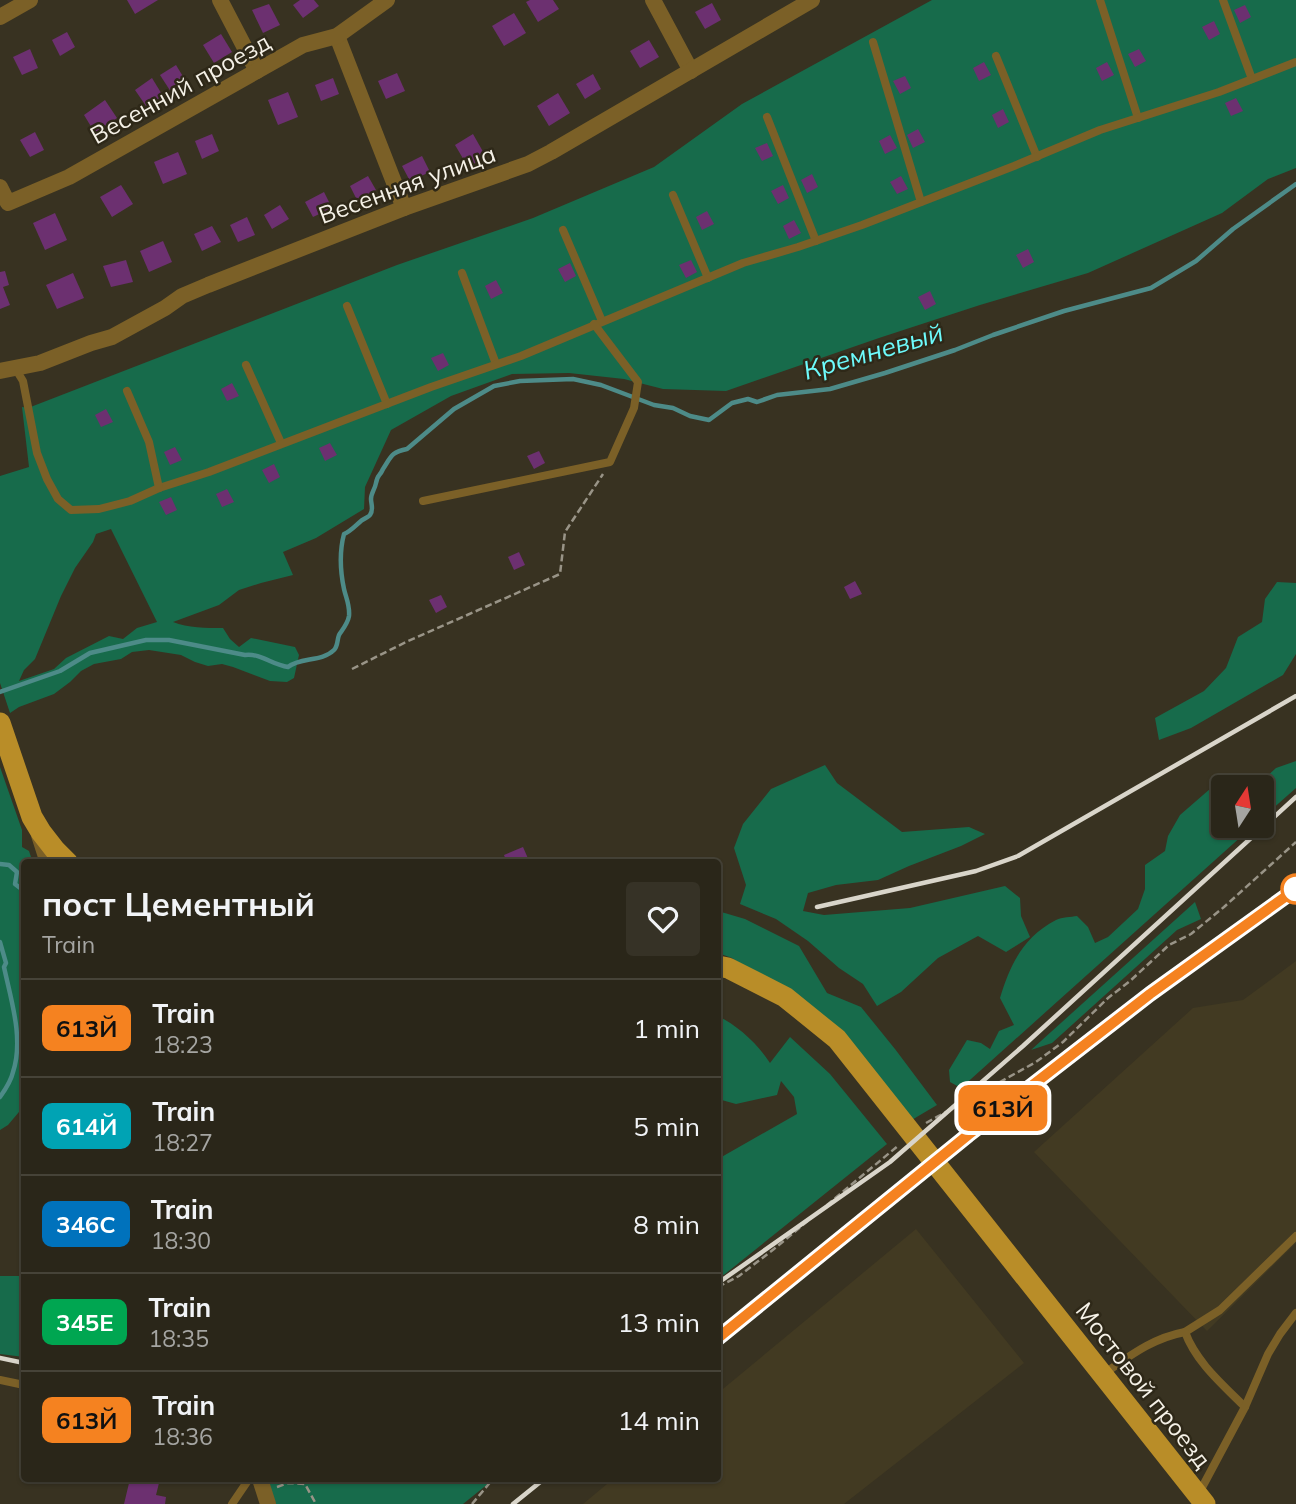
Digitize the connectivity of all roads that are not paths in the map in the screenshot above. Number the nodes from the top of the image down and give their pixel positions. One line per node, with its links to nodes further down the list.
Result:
1 (30, 0): 8 (street)
2 (220, 0): 13 (street)
3 (387, 0): 9 (street, Весенний проезд)
4 (653, 0): 14 (street)
5 (812, 0): 14 (street, Весенняя улица)
6 (1101, 0): 17 (lane)
7 (1223, 0): 15 (lane)
8 (0, 17)
9 (337, 37): 13 (street, Весенний проезд); 22 (street)
10 (873, 42): 21 (lane)
11 (996, 57): 18 (lane)
12 (1296, 62): 15 (lane)
13 (257, 71): 19 (street, Весенний проезд)
14 (691, 71): 22 (street, Весенняя улица)
15 (1252, 79): 17 (lane)
16 (767, 117): 24 (lane)
17 (1138, 118): 18 (lane)
18 (1037, 156): 21 (lane)
19 (0, 187)
20 (673, 195): 26 (lane)
21 (921, 202): 24 (lane)
22 (404, 208): 31 (street, Весенняя улица)
23 (563, 230): 28 (lane)
24 (816, 241): 26 (lane)
25 (462, 273): 29 (lane)
26 (708, 278): 28 (lane)
27 (347, 306): 33 (lane)
28 (598, 323): 29 (lane); 36 (lane)
29 (496, 364): 33 (lane)
30 (246, 365): 34 (lane)
31 (8, 370): 35 (lane)
32 (127, 391): 35 (lane)
33 (387, 404): 34 (lane)
34 (281, 443): 35 (lane)
35 (159, 488)
36 (423, 501)
37 (0, 723): 38 (main road)
38 (32, 817): 39 (street); 40 (main road)
39 (47, 859)
40 (65, 859)
41 (721, 967): 45 (main road, Мостовой проезд)
42 (1296, 1236): 44 (lane)
43 (1296, 1313): 48 (lane)
44 (1185, 1332): 45 (lane); 48 (lane)
45 (1102, 1374): 50 (main road, Мостовой проезд)
46 (0, 1380): 47 (lane)
47 (21, 1384)
48 (1245, 1407): 50 (lane)
49 (247, 1482): 51 (lane)
50 (1202, 1500)
51 (232, 1504)

